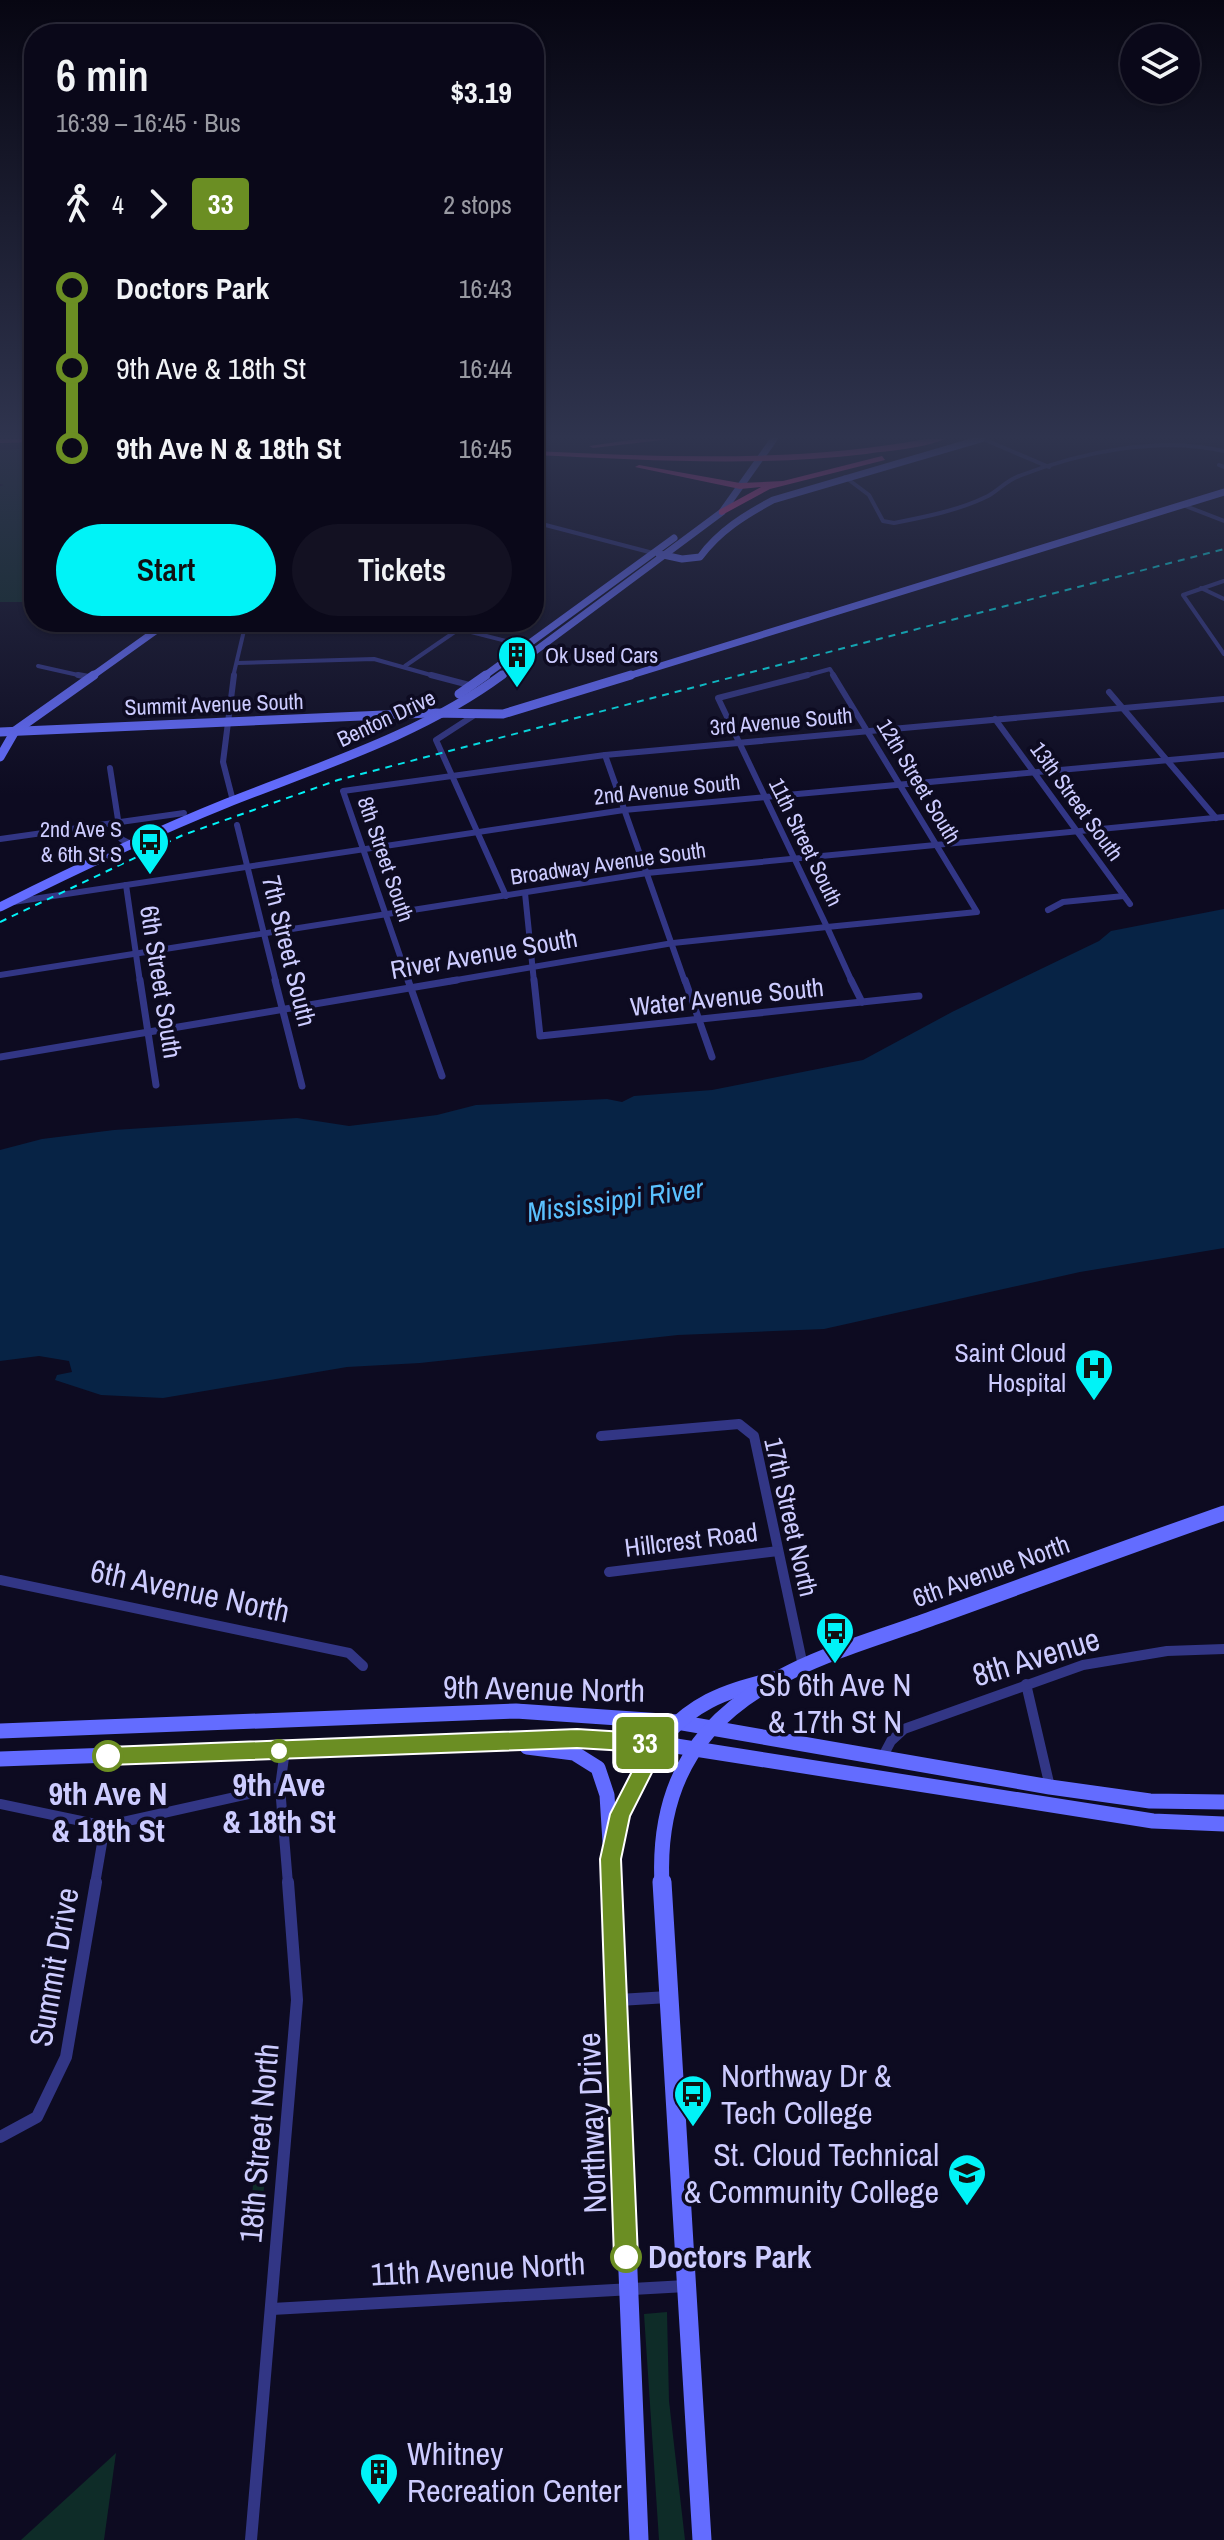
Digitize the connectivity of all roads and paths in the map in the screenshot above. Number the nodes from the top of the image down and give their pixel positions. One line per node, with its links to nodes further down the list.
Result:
1 (647, 558): 13 (main road, Benton Drive)
2 (662, 558): 14 (main road, Benton Drive)
3 (1014, 558): 30 (main road, Summit Avenue South)
4 (1224, 581): 5 (street)
5 (1201, 588): 6 (street); 12 (street)
6 (1224, 599)
7 (154, 632): 20 (main road)
8 (244, 632): 16 (street)
9 (455, 632): 18 (street)
10 (471, 632): 13 (street)
11 (1224, 632): 12 (street)
12 (1211, 636): 15 (street)
13 (526, 646): 14 (street); 21 (main road, Benton Drive)
14 (537, 649): 22 (main road, Benton Drive)
15 (1224, 654)
16 (237, 663): 18 (street); 32 (street)
17 (38, 666): 20 (street)
18 (405, 666): 21 (street)
19 (830, 669): 35 (street, 12th Street South); 37 (street, 11th Street South)
20 (89, 677): 34 (main road)
21 (471, 686): 22 (street); 27 (main road, Benton Drive)
22 (483, 689): 24 (main road, Benton Drive)
23 (1109, 692): 26 (street)
24 (470, 696): 28 (main road, Benton Drive); 30 (main road)
25 (1224, 699): 26 (street, 3rd Avenue South)
26 (1121, 708): 31 (street, 3rd Avenue South); 41 (street)
27 (429, 713): 28 (main road, Summit Avenue South); 29 (main road, Summit Avenue South); 33 (main road, Benton Drive)
28 (442, 714): 30 (main road, Summit Avenue South); 48 (main road, Benton Drive)
29 (382, 715): 32 (main road, Summit Avenue South); 33 (main road)
30 (473, 716): 44 (street)
31 (995, 719): 35 (street, 3rd Avenue South); 43 (street, 13th Street South)
32 (227, 722): 34 (main road, Summit Avenue South); 48 (street)
33 (395, 729): 48 (main road, Benton Drive)
34 (15, 731): 36 (main road, Summit Avenue South); 40 (main road)
35 (868, 731): 37 (street, 3rd Avenue South); 45 (street, 12th Street South)
36 (0, 732)
37 (737, 742): 39 (street, 3rd Avenue South); 47 (street, 11th Street South)
38 (1224, 754): 41 (street, 2nd Avenue South)
39 (605, 755): 44 (street, 3rd Avenue South); 49 (street)
40 (0, 757)
41 (1166, 760): 43 (street, 2nd Avenue South); 52 (street)
42 (110, 768): 53 (street)
43 (1034, 772): 45 (street, 2nd Avenue South); 56 (street, 13th Street South)
44 (451, 775): 46 (street, 3rd Avenue South); 55 (street)
45 (900, 784): 47 (street, 2nd Avenue South); 59 (street, 12th Street South)
46 (343, 791): 60 (street, 8th Street South)
47 (763, 797): 49 (street, 2nd Avenue South); 61 (street, 11th Street South)
48 (232, 798): 50 (main road, Benton Drive); 58 (main road, Benton Drive)
49 (624, 810): 55 (street, 2nd Avenue South); 63 (street)
50 (184, 813): 53 (street); 58 (main road, Benton Drive)
51 (1224, 817): 52 (street, Broadway Avenue South)
52 (1216, 818): 56 (street, Broadway Avenue South)
53 (117, 823): 57 (street); 58 (street)
54 (237, 825): 62 (street, 7th Street South)
55 (477, 832): 60 (street, 2nd Avenue South); 68 (street)
56 (1077, 832): 59 (street, Broadway Avenue South); 69 (street, 13th Street South)
57 (0, 839)
58 (125, 841): 64 (main road, Benton Drive); 70 (main road, Benton Drive)
59 (936, 845): 61 (street, Broadway Avenue South); 73 (street, 12th Street South)
60 (363, 849): 62 (street, 2nd Avenue South); 74 (street, 8th Street South)
61 (793, 858): 63 (street, Broadway Avenue South); 75 (street, 11th Street South)
62 (247, 866): 65 (street, 2nd Avenue South); 76 (street, 7th Street South)
63 (647, 873): 67 (street, Broadway Avenue South); 77 (street)
64 (43, 885): 66 (main road); 70 (main road, Benton Drive)
65 (126, 885): 66 (street, 2nd Avenue South); 70 (street, 2nd Avenue South); 78 (street, 6th Street South)
66 (52, 893): 70 (street, 2nd Avenue South)
67 (525, 893): 68 (street, Broadway Avenue South); 79 (street)
68 (506, 896): 74 (street, Broadway Avenue South)
69 (1124, 896): 71 (street, 13th Street South); 72 (street)
70 (2, 903)
71 (1130, 904)
72 (1048, 910)
73 (977, 912): 75 (street, River Avenue South)
74 (386, 914): 76 (street, Broadway Avenue South); 81 (street, 8th Street South)
75 (827, 927): 77 (street, River Avenue South); 83 (street, 11th Street South)
76 (264, 934): 78 (street, Broadway Avenue South); 84 (street, 7th Street South)
77 (673, 943): 79 (street, River Avenue South); 85 (street)
78 (137, 954): 80 (street, Broadway Avenue South); 86 (street, 6th Street South)
79 (532, 966): 81 (street, River Avenue South); 85 (street, Water Avenue South)
80 (0, 975)
81 (412, 987): 84 (street, River Avenue South); 89 (street, 8th Street South)
82 (919, 996): 83 (street, Water Avenue South)
83 (862, 1002): 85 (street, Water Avenue South)
84 (283, 1009): 86 (street, River Avenue South); 91 (street, 7th Street South)
85 (700, 1020): 88 (street)
86 (149, 1032): 87 (street, River Avenue South); 90 (street, 6th Street South)
87 (0, 1057)
88 (712, 1057)
89 (442, 1076)
90 (156, 1085)
91 (302, 1086)
92 (601, 1436): 94 (street, 17th Street North)
93 (1224, 1513): 99 (main road, 6th Avenue North)
94 (778, 1551): 95 (street, Hillcrest Road); 99 (street, 17th Street North)
95 (609, 1572)
96 (0, 1580): 98 (street, 6th Avenue North)
97 (1224, 1649): 101 (street, 8th Avenue)
98 (363, 1666)
99 (803, 1666): 100 (main road, 6th Avenue North)
100 (777, 1678): 102 (main road, 6th Avenue North); 103 (main road, 6th Avenue North)
101 (1026, 1684): 109 (street, 8th Avenue); 112 (street)
102 (677, 1722): 103 (main road, 9th Avenue North); 104 (main road, 9th Avenue North); 106 (main road, Northway Drive)
103 (710, 1730): 108 (main road); 109 (main road, 9th Avenue North)
104 (0, 1731)
105 (456, 1741): 106 (main road, 9th Avenue North); 107 (main road, 9th Avenue North); 117 (main road)
106 (657, 1743): 108 (main road, 9th Avenue North); 117 (main road, Northway Drive)
107 (285, 1750): 110 (main road, 9th Avenue North); 111 (street, 18th Street North)
108 (694, 1751): 115 (main road, 9th Avenue North); 118 (main road)
109 (882, 1758): 112 (main road, 9th Avenue North)
110 (0, 1759)
111 (280, 1787): 116 (street); 123 (street, 18th Street North)
112 (1050, 1787): 113 (main road, 9th Avenue North)
113 (1224, 1802)
114 (0, 1804): 116 (street)
115 (1224, 1824)
116 (105, 1826): 120 (street, Summit Drive)
117 (611, 1859): 119 (main road, Northway Drive)
118 (668, 1997): 119 (street); 121 (main road)
119 (618, 2000): 122 (main road, Northway Drive)
120 (0, 2137)
121 (686, 2286): 122 (street, 11th Avenue North); 126 (main road)
122 (627, 2288): 123 (street, 11th Avenue North); 125 (main road, Northway Drive)
123 (272, 2309): 124 (street, 18th Street North)
124 (251, 2540)
125 (639, 2540)
126 (702, 2540)

